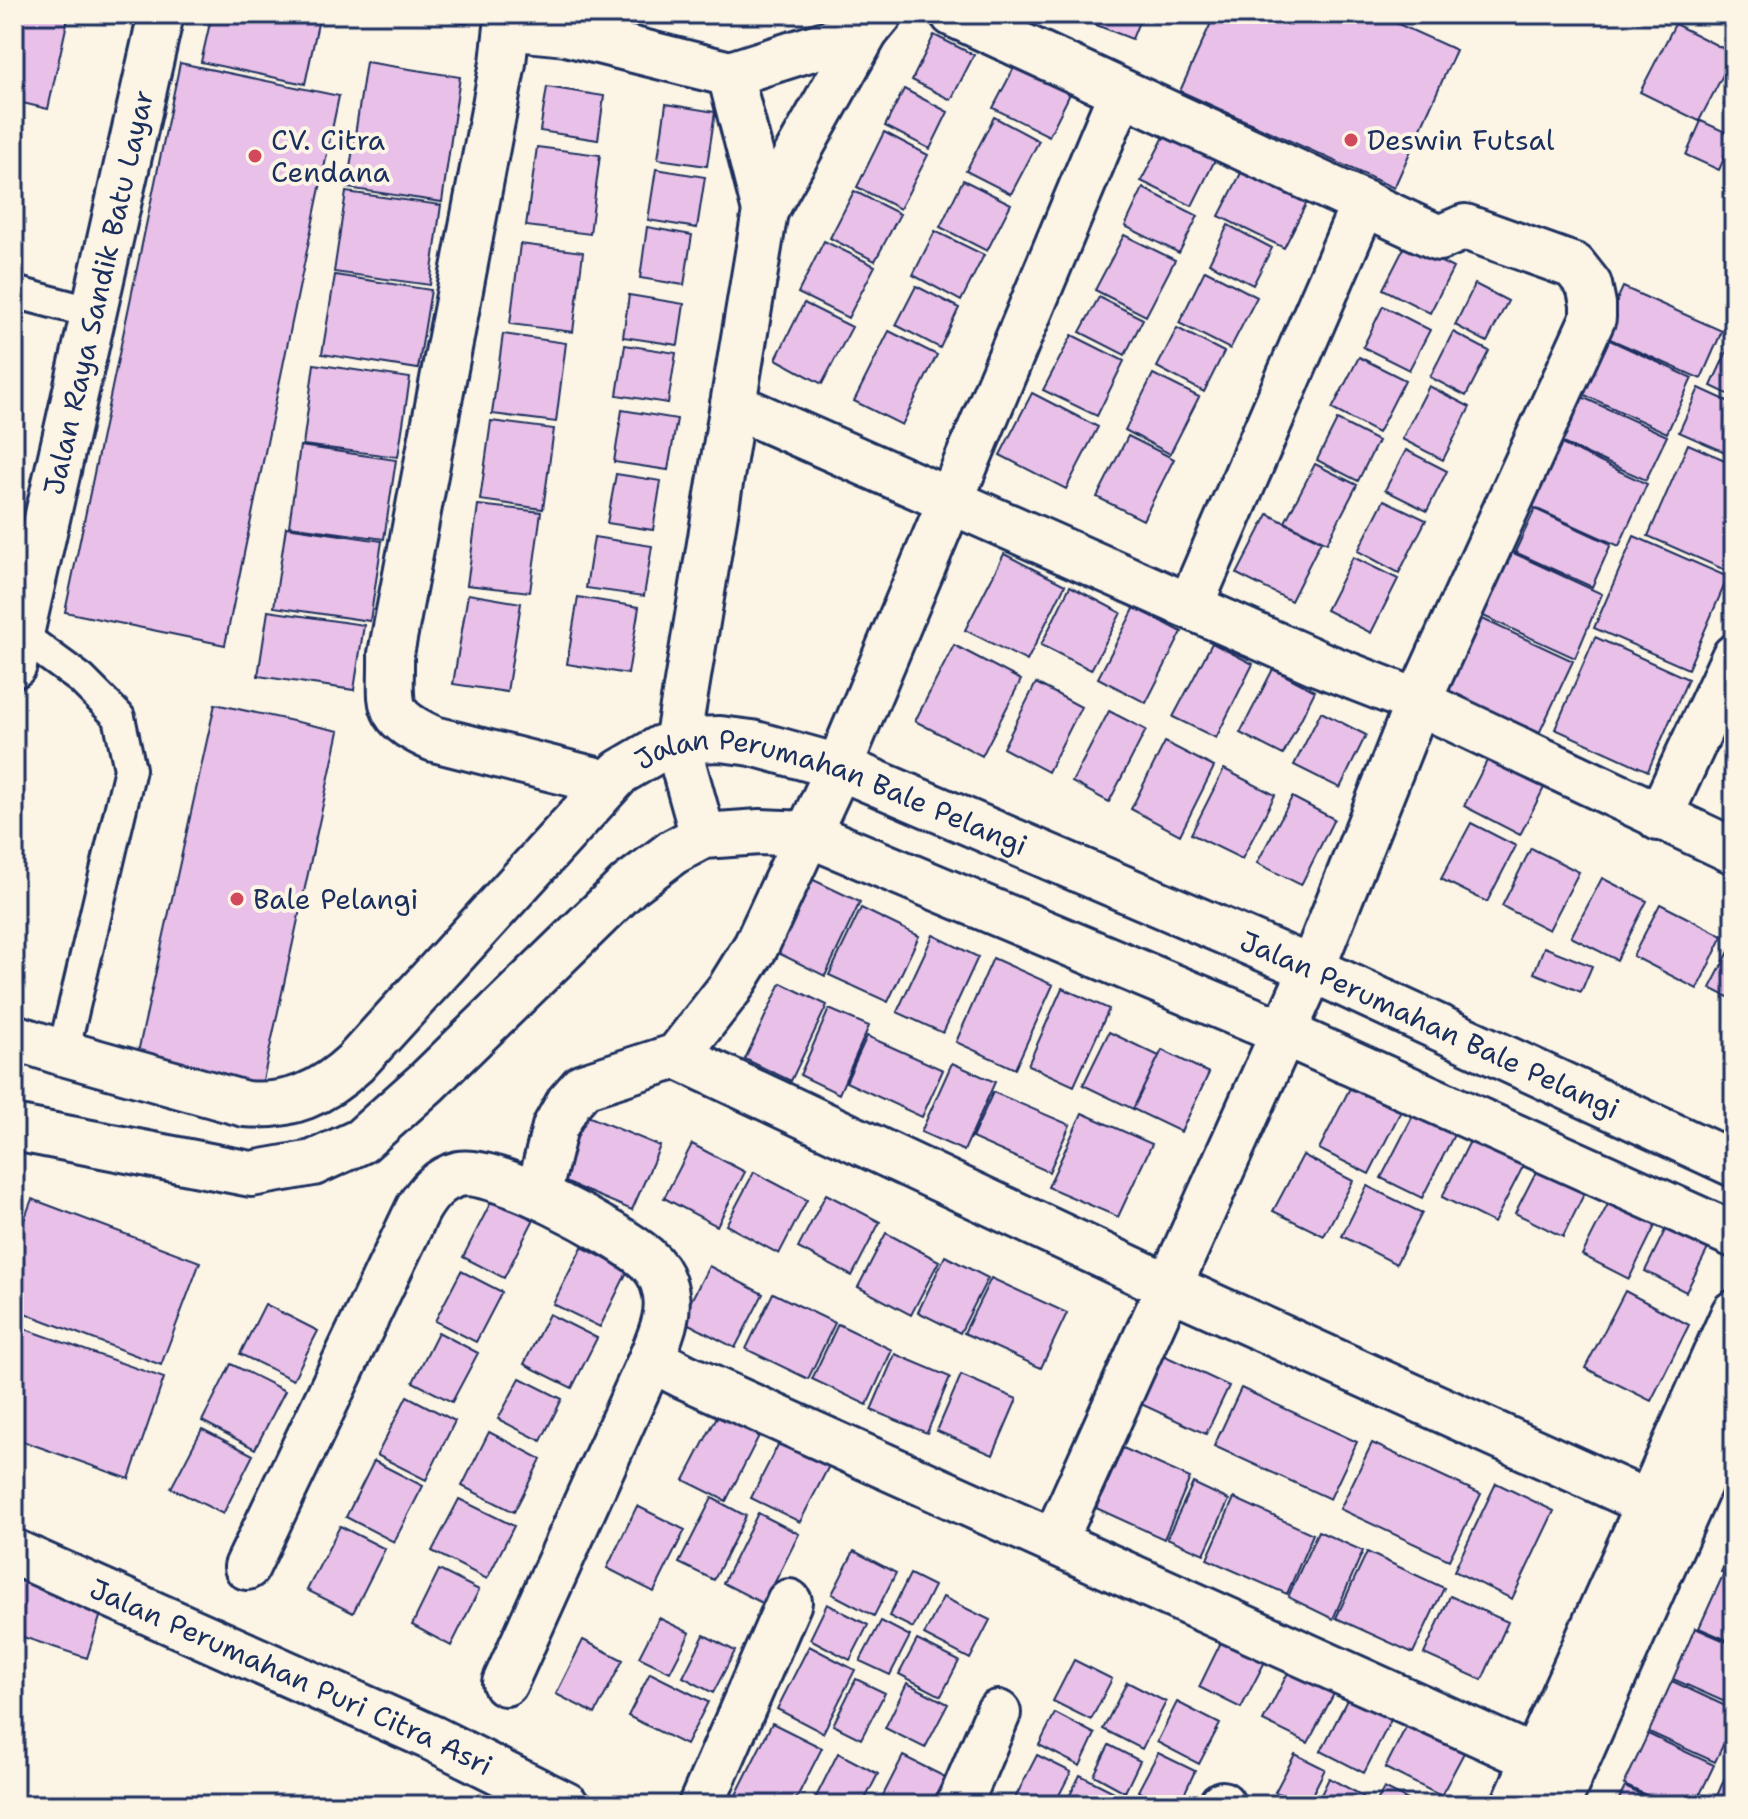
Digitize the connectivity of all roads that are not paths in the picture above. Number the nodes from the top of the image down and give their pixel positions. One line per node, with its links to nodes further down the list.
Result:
1 (161, 14): 10 (street, Jalan Raya Sandik Batu Layar)
2 (953, 14): 6 (street)
3 (508, 21): 5 (street); 19 (street)
4 (873, 22): 5 (street); 8 (street)
5 (730, 74): 8 (street)
6 (1121, 93): 7 (street); 12 (street)
7 (1364, 203): 13 (street); 16 (street)
8 (765, 211): 11 (street)
9 (14, 292): 10 (lane)
10 (94, 313): 14 (street, Jalan Raya Sandik Batu Layar)
11 (733, 405): 12 (street); 17 (street)
12 (950, 499): 13 (street); 18 (street)
13 (1190, 606): 16 (street)
14 (17, 650): 27 (lane)
15 (1734, 657): 20 (street)
16 (1418, 702): 20 (street); 24 (street)
17 (677, 743): 18 (street, Jalan Perumahan Bale Pelangi); 19 (street, Jalan Perumahan Bale Pelangi); 22 (street)
18 (839, 767): 21 (street); 24 (street, Jalan Perumahan Bale Pelangi)
19 (608, 783): 29 (street, Jalan Perumahan Bale Pelangi)
20 (1659, 818): 23 (street)
21 (808, 834): 22 (street); 25 (street); 28 (street)
22 (703, 836): 31 (street)
23 (1734, 851)
24 (1312, 969): 25 (street); 32 (street, Jalan Perumahan Bale Pelangi)
25 (1284, 1033): 34 (street); 35 (street)
26 (14, 1037): 27 (street, Jalan Perumahan Bale Pelangi)
27 (63, 1053): 29 (street, Jalan Perumahan Bale Pelangi)
28 (677, 1056): 33 (street); 35 (street)
29 (324, 1089): 31 (street)
30 (14, 1128): 31 (street)
31 (361, 1141)
32 (1734, 1164)
33 (538, 1195): 37 (street); 42 (street)
34 (1734, 1235)
35 (1170, 1287): 39 (street); 40 (street)
36 (1734, 1313): 39 (street)
37 (651, 1359): 40 (street); 44 (street)
38 (1734, 1405): 51 (street)
39 (1648, 1503): 46 (street)
40 (1054, 1542): 46 (street)
41 (14, 1552): 47 (street, Jalan Perumahan Puri Citra Asri)
42 (247, 1567)
43 (789, 1602): 48 (street)
44 (505, 1683)
45 (998, 1713): 49 (street)
46 (1535, 1759): 50 (street)
47 (566, 1805)
48 (701, 1805)
49 (959, 1805)
50 (1514, 1805)
51 (1557, 1805)

